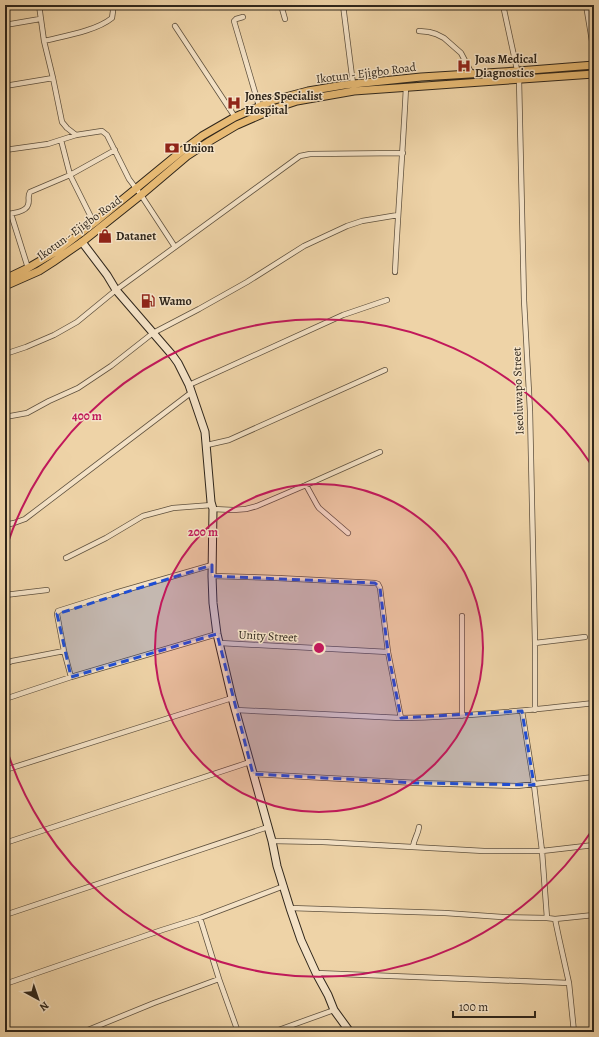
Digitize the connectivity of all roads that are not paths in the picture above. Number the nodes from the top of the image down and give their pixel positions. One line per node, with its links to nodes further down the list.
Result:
1 (39, 5): 8 (street)
2 (112, 5): 13 (street)
3 (281, 5): 9 (street)
4 (343, 5): 20 (street)
5 (503, 5): 18 (street, Iseoluwapo Street)
6 (586, 5): 14 (street)
7 (243, 17): 23 (street)
8 (40, 19): 10 (street); 13 (street)
9 (285, 20)
10 (5, 25)
11 (175, 26): 24 (street)
12 (419, 31): 16 (street)
13 (44, 41): 19 (street)
14 (594, 53)
15 (594, 65): 18 (main road, Ikotun - Ejigbo Road)
16 (472, 74): 18 (main road, Ikotun - Ejigbo Road); 20 (main road, Ikotun - Ejigbo Road)
17 (594, 74): 18 (main road, Ikotun - Ejigbo Road)
18 (519, 75): 22 (main road, Ikotun - Ejigbo Road); 65 (street, Iseoluwapo Street)
19 (53, 78): 21 (street); 25 (street)
20 (353, 84): 23 (main road, Ikotun - Ejigbo Road)
21 (5, 86)
22 (406, 87): 29 (street); 32 (main road, Ikotun - Ejigbo Road)
23 (259, 106): 24 (main road, Ikotun - Ejigbo Road)
24 (235, 117): 31 (main road, Ikotun - Ejigbo Road)
25 (76, 135): 26 (street); 28 (street)
26 (61, 140): 27 (street); 30 (street)
27 (5, 150)
28 (115, 150): 30 (street); 31 (street)
29 (403, 153): 35 (street); 38 (street)
30 (70, 175): 34 (street); 36 (street)
31 (136, 188): 32 (street); 36 (main road, Ikotun - Ejigbo Road)
32 (141, 195): 37 (main road, Ikotun - Ejigbo Road); 38 (street)
33 (5, 214): 34 (street)
34 (12, 214): 39 (street)
35 (398, 215): 40 (street); 45 (street)
36 (94, 223): 39 (main road, Ikotun - Ejigbo Road)
37 (82, 242): 42 (main road, Ikotun - Ejigbo Road); 43 (street)
38 (175, 247): 43 (street)
39 (28, 268): 41 (main road, Ikotun - Ejigbo Road)
40 (394, 272)
41 (5, 279)
42 (5, 286)
43 (116, 290): 45 (street); 46 (street)
44 (387, 300): 48 (street)
45 (153, 333): 48 (street); 49 (street)
46 (5, 354)
47 (385, 370): 50 (street)
48 (191, 388): 50 (street); 54 (street)
49 (5, 417)
50 (207, 445): 53 (street)
51 (380, 452): 52 (street)
52 (306, 486): 53 (street); 55 (street)
53 (212, 507): 56 (street); 57 (street)
54 (5, 525)
55 (348, 533)
56 (66, 558)
57 (212, 565): 58 (street); 66 (street)
58 (212, 576): 62 (street); 67 (street)
59 (47, 590): 60 (street)
60 (5, 595)
61 (462, 616): 76 (street)
62 (217, 634): 64 (street); 69 (street)
63 (585, 637): 65 (street)
64 (220, 643): 67 (street, Unity Street); 70 (street)
65 (535, 643): 74 (street, Iseoluwapo Street)
66 (64, 651): 68 (street); 69 (street)
67 (388, 652): 77 (street)
68 (5, 664)
69 (71, 677): 71 (street)
70 (232, 698): 73 (street); 79 (street)
71 (5, 699)
72 (594, 703): 74 (street)
73 (236, 710): 77 (street); 78 (street)
74 (535, 710): 75 (street)
75 (522, 711): 76 (street); 82 (street)
76 (462, 716): 77 (street)
77 (401, 718)
78 (250, 762): 80 (street); 86 (street)
79 (5, 770)
80 (253, 774): 82 (street); 83 (street)
81 (594, 777): 82 (street)
82 (534, 785): 89 (street)
83 (268, 827): 85 (street); 92 (street)
84 (419, 827): 88 (street)
85 (272, 841): 88 (street); 90 (street)
86 (5, 844)
87 (594, 845): 89 (street)
88 (413, 847): 89 (street)
89 (542, 851): 95 (street)
90 (284, 886): 91 (street); 94 (street)
91 (290, 908): 95 (street); 97 (street)
92 (5, 915)
93 (594, 915): 96 (street)
94 (200, 918): 98 (street); 100 (street)
95 (547, 918): 96 (street)
96 (555, 919): 99 (street)
97 (316, 973): 99 (street); 101 (street)
98 (219, 980): 102 (street); 103 (street)
99 (569, 983): 106 (street)
100 (5, 984)
101 (334, 1010): 104 (street); 105 (street)
102 (83, 1032)
103 (238, 1032)
104 (274, 1032)
105 (350, 1032)
106 (574, 1032)

